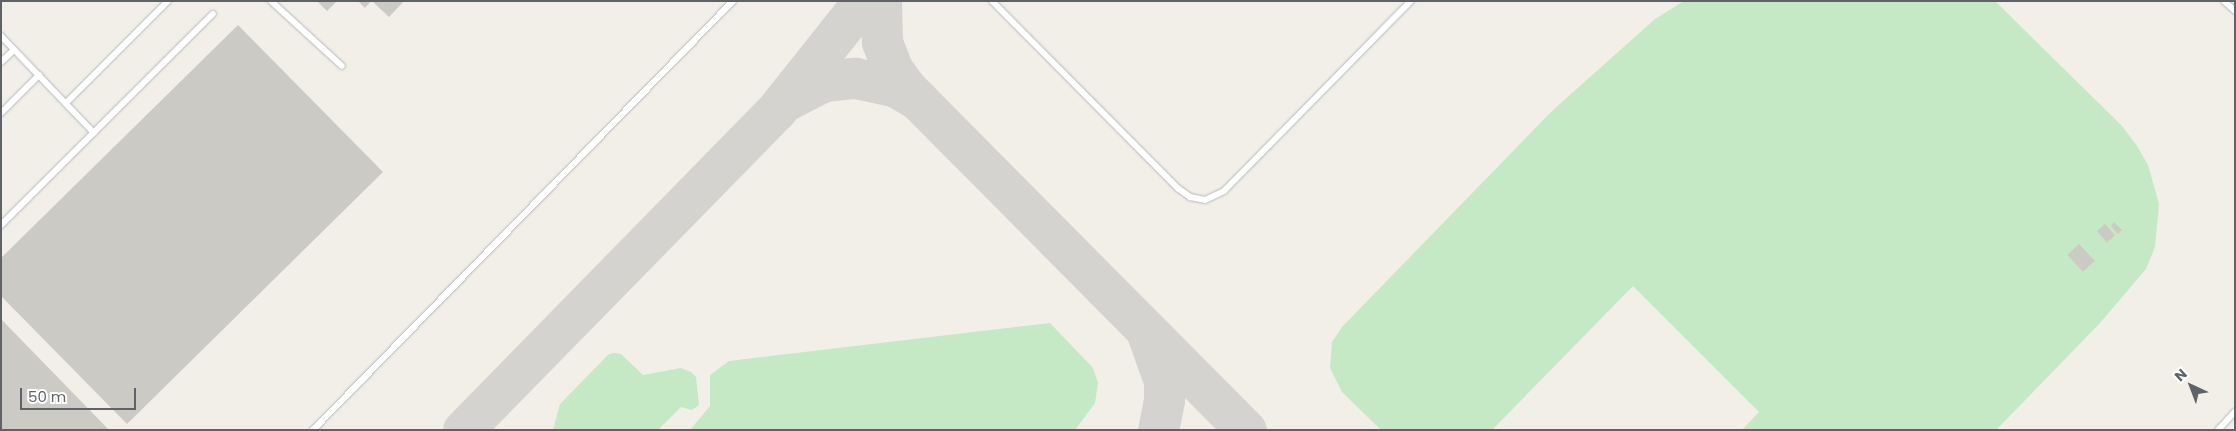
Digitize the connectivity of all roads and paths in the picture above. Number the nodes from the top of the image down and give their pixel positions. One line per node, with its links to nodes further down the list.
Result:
1 (168, 1): 14 (lane)
2 (271, 1): 12 (lane)
3 (733, 1): 19 (lane)
4 (992, 1): 5 (lane)
5 (1410, 1)
6 (2224, 1): 7 (lane)
7 (2235, 11)
8 (214, 14): 16 (lane)
9 (1, 36): 10 (lane)
10 (14, 50): 11 (lane); 13 (lane)
11 (1, 62)
12 (342, 66)
13 (39, 75): 14 (lane); 15 (lane)
14 (66, 103): 16 (lane)
15 (1, 114)
16 (94, 133): 17 (lane)
17 (1, 225)
18 (2235, 412): 20 (lane)
19 (313, 430)
20 (2218, 430)

